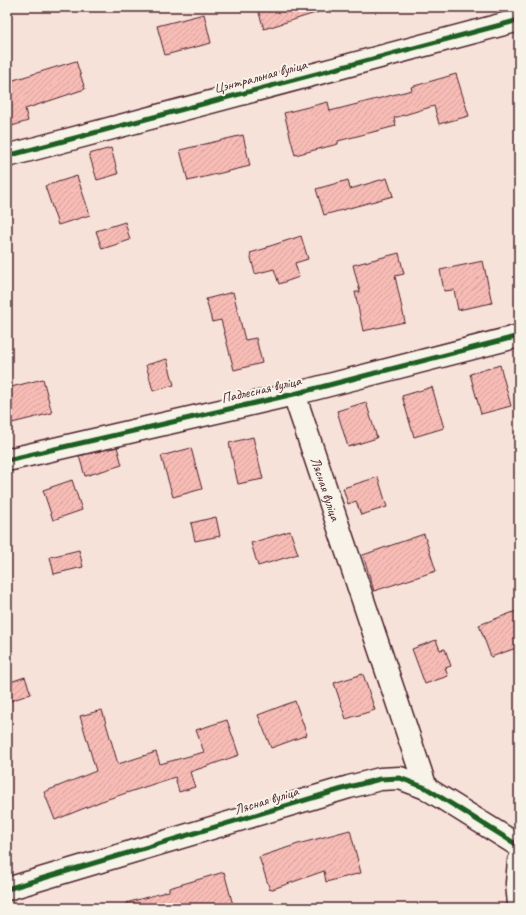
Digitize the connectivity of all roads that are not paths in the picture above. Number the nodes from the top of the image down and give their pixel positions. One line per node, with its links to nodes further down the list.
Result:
1 (519, 20): 2 (street, Цэнтральная вуліца)
2 (7, 156)
3 (519, 336): 4 (street, Падлесная вуліца)
4 (294, 394): 5 (street, Падлесная вуліца); 6 (street, Лясная вуліца)
5 (7, 460)
6 (426, 788): 7 (street, Лясная вуліца); 9 (street, Лясная вуліца)
7 (519, 846)
8 (519, 861): 10 (street)
9 (7, 889)
10 (519, 905)

